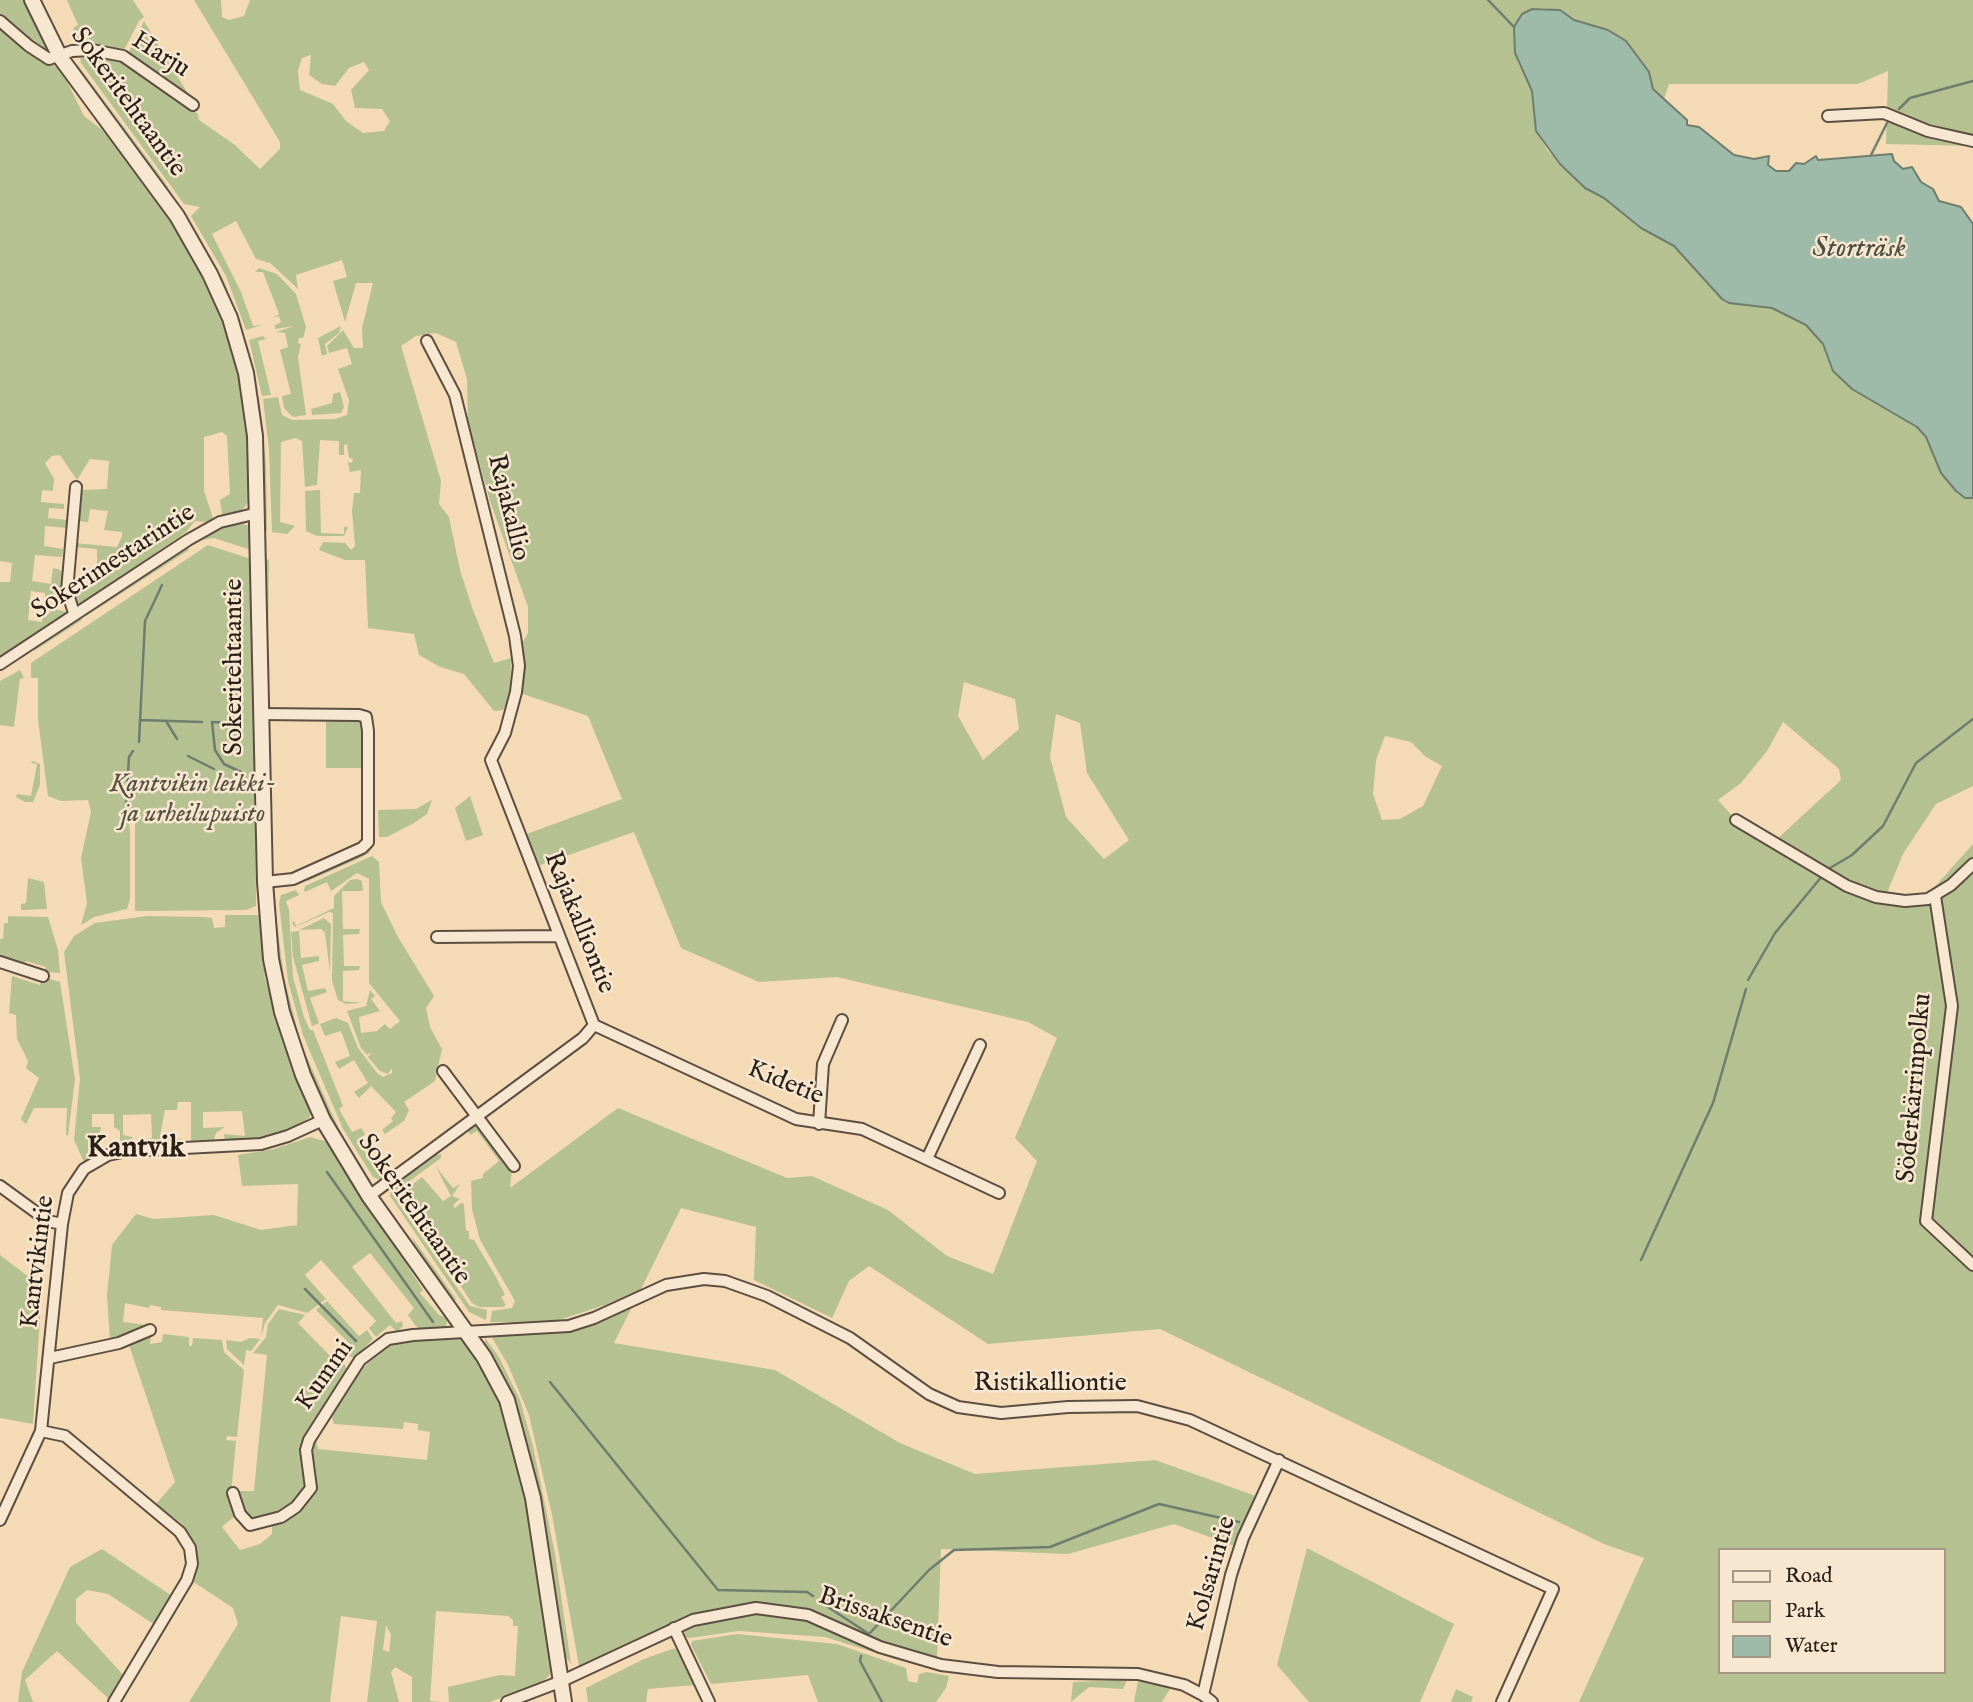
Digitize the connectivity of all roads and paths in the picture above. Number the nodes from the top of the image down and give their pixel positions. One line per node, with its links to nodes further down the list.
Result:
1 (32, 0): 3 (street, Sokeritehtaantie)
2 (0, 21): 3 (street)
3 (60, 57): 4 (street, Harju); 9 (street, Sokeritehtaantie)
4 (193, 105)
5 (1828, 116): 6 (street)
6 (1973, 141)
7 (427, 341): 12 (street, Rajakallio)
8 (76, 487): 10 (street)
9 (258, 513): 10 (street, Sokerimestarintie); 13 (street, Sokeritehtaantie)
10 (74, 613): 11 (street, Sokerimestarintie)
11 (0, 664)
12 (516, 692): 18 (street, Rajakalliontie)
13 (260, 714): 16 (street, Sokeritehtaantie); 16 (street)
14 (1736, 820): 17 (street)
15 (1973, 864): 17 (street)
16 (265, 882): 27 (street, Sokeritehtaantie)
17 (1935, 895): 35 (street, Söderkärrinpolku)
18 (558, 936): 19 (street); 23 (street, Rajakalliontie)
19 (437, 937)
20 (0, 962): 21 (street)
21 (43, 976)
22 (842, 1020): 28 (street)
23 (594, 1025): 26 (street, Rajakalliontie); 28 (street, Kidetie)
24 (980, 1045): 29 (street)
25 (443, 1071): 26 (street)
26 (477, 1116): 30 (street); 33 (street, Rajakalliontie)
27 (323, 1120): 33 (street, Sokeritehtaantie); 34 (street, Kantvikintie)
28 (819, 1124): 29 (street, Kidetie)
29 (927, 1158): 32 (street, Kidetie)
30 (514, 1166)
31 (0, 1186): 34 (street)
32 (999, 1193)
33 (369, 1196): 37 (street, Sokeritehtaantie)
34 (62, 1224): 38 (street, Kantvikintie)
35 (1973, 1265)
36 (150, 1329): 38 (street)
37 (467, 1331): 40 (street, Ristikalliontie); 41 (street, Kummi); 44 (street, Sokeritehtaantie)
38 (51, 1358): 39 (street, Kantvikintie)
39 (41, 1431): 42 (street, Kantvikintie); 46 (street)
40 (1279, 1460): 45 (street, Kolsarintie); 50 (street, Ristikalliontie)
41 (233, 1493)
42 (0, 1520)
43 (674, 1628): 44 (street, Brissaksentie); 45 (street, Brissaksentie); 49 (street)
44 (562, 1681): 47 (street, Brissaksentie); 48 (street, Sokeritehtaantie)
45 (1207, 1698)
46 (114, 1702)
47 (507, 1702)
48 (564, 1702)
49 (709, 1702)
50 (1502, 1702)

